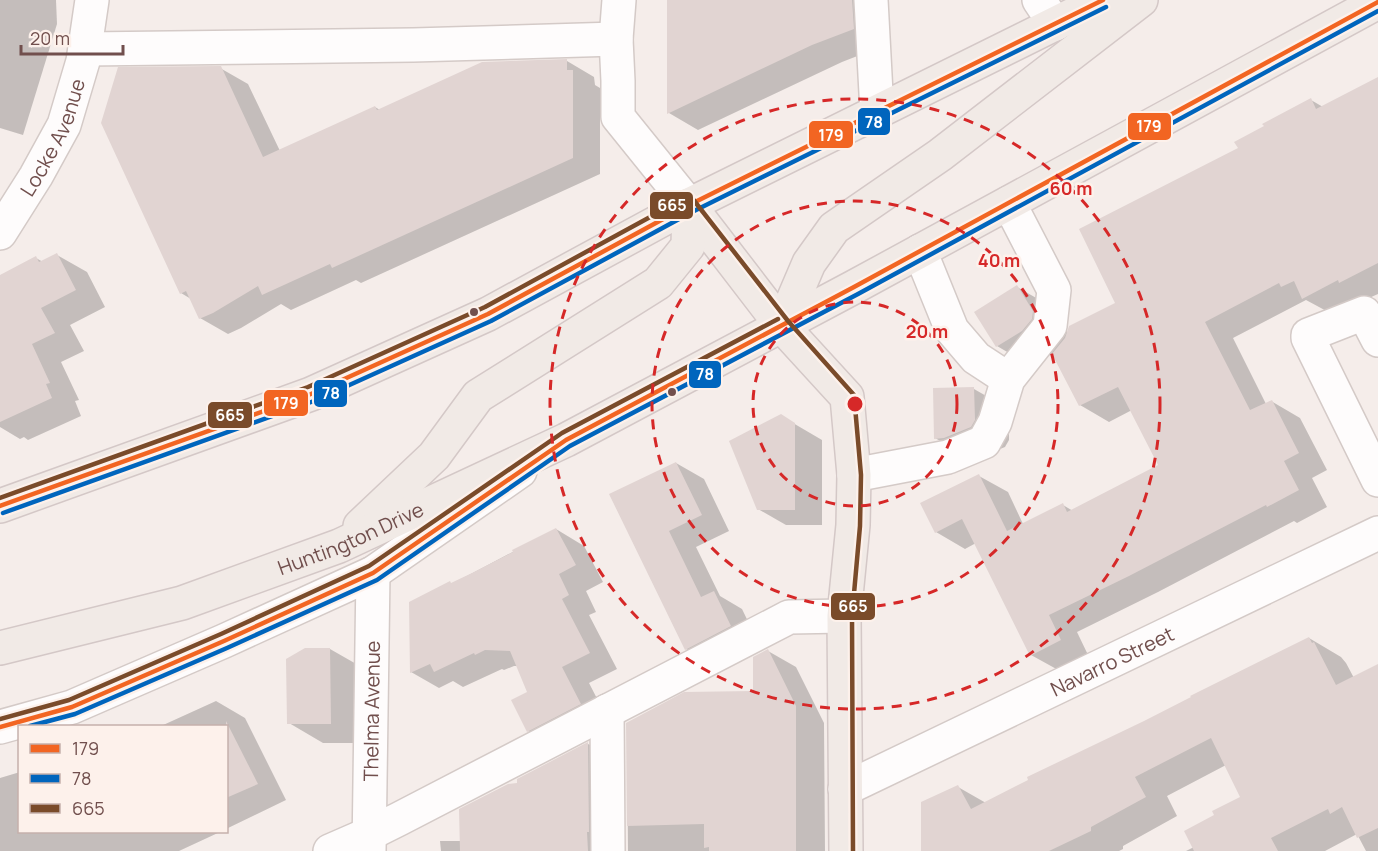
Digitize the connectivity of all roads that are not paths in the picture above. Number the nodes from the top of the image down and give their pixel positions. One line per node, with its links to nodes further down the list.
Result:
1 (92, 0): 9 (street, Locke Avenue)
2 (620, 0): 8 (street)
3 (871, 0): 10 (street)
4 (1102, 0): 7 (main road)
5 (1141, 0): 15 (main road)
6 (1378, 2): 11 (main road, Huntington Drive)
7 (1047, 12): 10 (main road)
8 (616, 39): 9 (street); 12 (street)
9 (84, 49): 13 (street, Locke Avenue)
10 (877, 112): 12 (main road)
11 (1009, 203): 14 (main road, Huntington Drive); 17 (street)
12 (689, 205): 15 (main road); 19 (main road); 25 (main road)
13 (0, 233)
14 (920, 251): 15 (main road, Huntington Drive); 17 (street)
15 (782, 326): 18 (main road, Huntington Drive); 20 (main road)
16 (1378, 340): 21 (street)
17 (1008, 379): 20 (street)
18 (566, 440): 25 (main road, Huntington Drive); 26 (street)
19 (114, 466): 22 (main road); 23 (main road)
20 (854, 475): 27 (main road)
21 (1378, 480)
22 (0, 485)
23 (0, 506)
24 (1378, 533): 31 (street, Navarro Street)
25 (339, 546): 28 (main road, Huntington Drive)
26 (373, 573): 30 (street); 32 (street, Thelma Avenue)
27 (844, 616): 29 (street); 31 (main road)
28 (0, 648)
29 (607, 711): 32 (street); 34 (street)
30 (0, 727)
31 (845, 789): 35 (main road)
32 (369, 842): 33 (street)
33 (330, 851)
34 (608, 851)
35 (846, 851)

